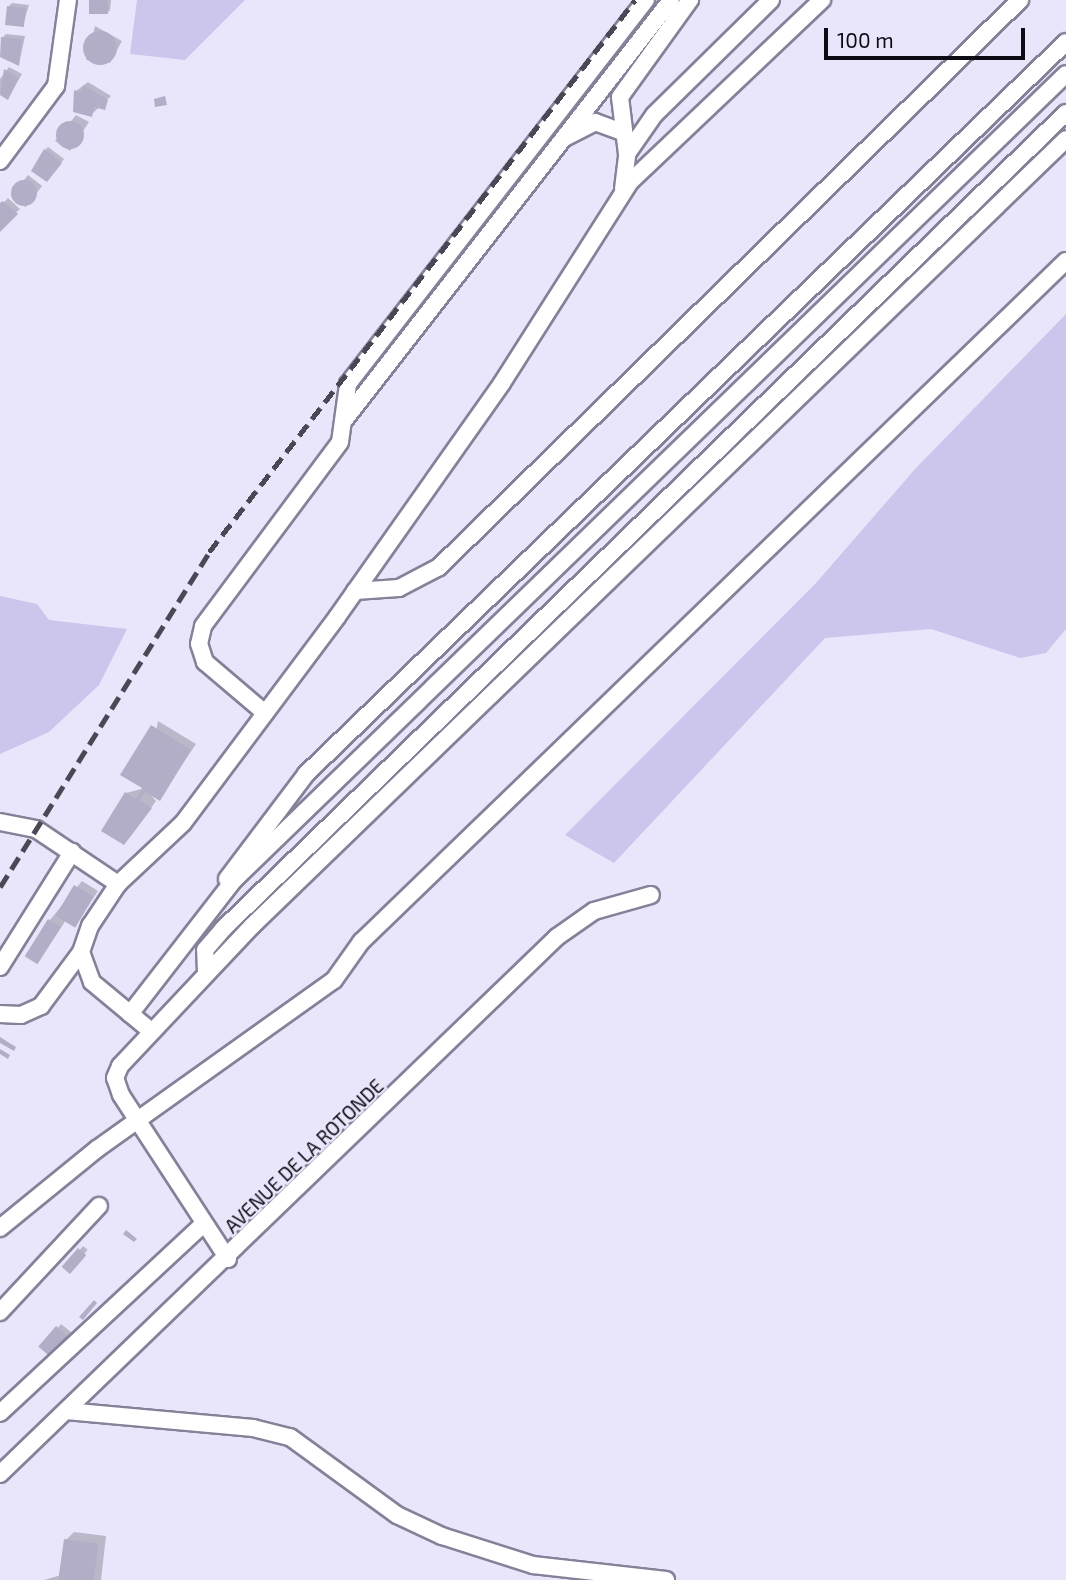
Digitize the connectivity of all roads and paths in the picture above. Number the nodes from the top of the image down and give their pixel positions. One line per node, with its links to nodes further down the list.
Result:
1 (68, 0): 15 (street)
2 (646, 0): 18 (street)
3 (671, 0): 13 (street)
4 (690, 0): 11 (street)
5 (771, 0): 14 (street)
6 (822, 0): 16 (street)
7 (1020, 0): 19 (street)
8 (1066, 42): 20 (street)
9 (1066, 74): 21 (street)
10 (1066, 113): 30 (street)
11 (622, 132): 13 (street); 14 (street)
12 (1066, 139): 30 (street)
13 (551, 150): 18 (street)
14 (627, 154): 16 (street)
15 (0, 161)
16 (622, 193): 19 (street)
17 (1066, 261): 34 (street)
18 (346, 418): 22 (street)
19 (355, 591): 22 (street)
20 (454, 633): 21 (street); 27 (street)
21 (471, 648): 27 (street)
22 (265, 713): 25 (street)
23 (0, 822): 24 (street)
24 (72, 852): 25 (street); 29 (street)
25 (118, 884): 28 (street)
26 (651, 895): 38 (street, AVENUE DE LA ROTONDE)
27 (211, 905): 32 (street)
28 (81, 952): 31 (street); 32 (street)
29 (0, 967)
30 (206, 973): 33 (street)
31 (0, 1014)
32 (130, 1014): 33 (street)
33 (151, 1031): 34 (street)
34 (136, 1122): 36 (street); 37 (street)
35 (99, 1206): 39 (street)
36 (201, 1225): 38 (street); 41 (street)
37 (0, 1228)
38 (228, 1259): 40 (street, AVENUE DE LA ROTONDE)
39 (0, 1312)
40 (66, 1411): 42 (street, AVENUE DE LA ROTONDE); 43 (street)
41 (0, 1413)
42 (0, 1474)
43 (666, 1580)

